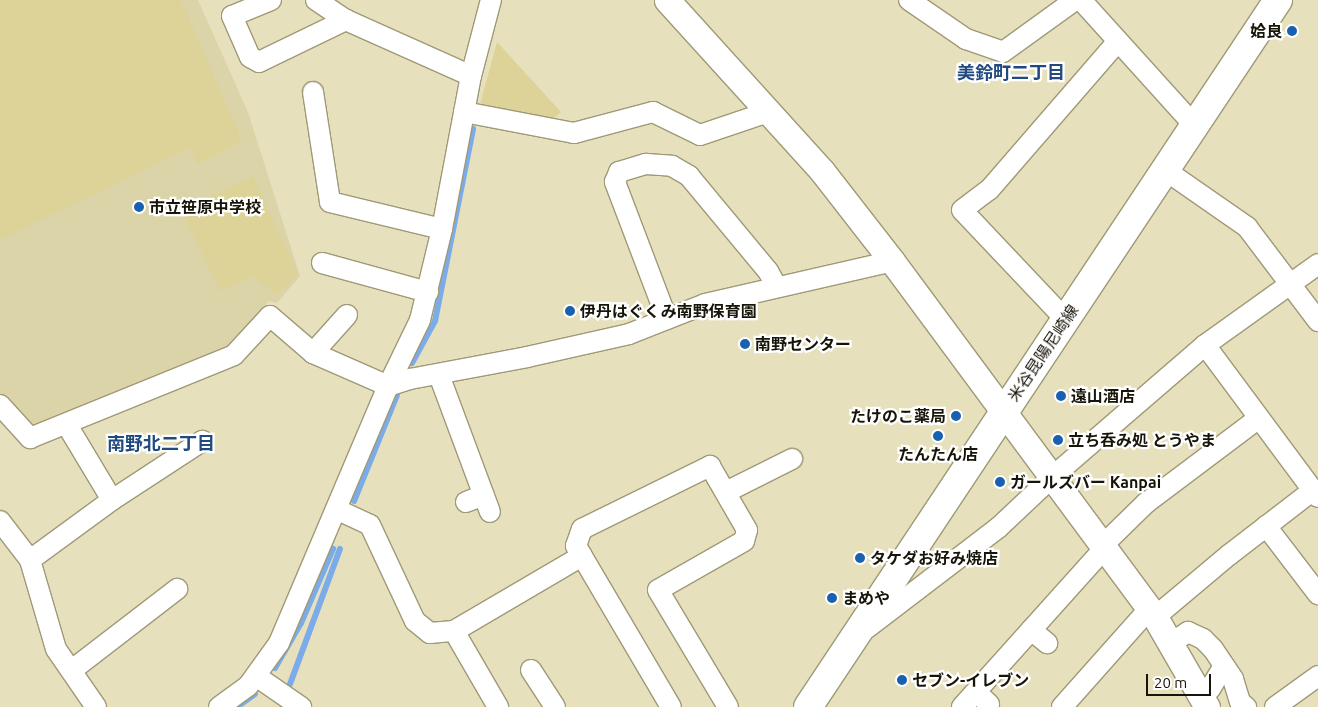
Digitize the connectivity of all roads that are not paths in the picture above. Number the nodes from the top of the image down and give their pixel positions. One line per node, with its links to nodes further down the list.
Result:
1 (271, 0): 9 (street)
2 (316, 0): 9 (street)
3 (490, 0): 11 (street)
4 (667, 0): 14 (street)
5 (909, 0): 6 (street)
6 (1075, 0)
7 (1081, 0): 10 (street)
8 (1278, 0): 15 (main road, 米谷昆陽尼崎線)
9 (346, 20): 11 (street)
10 (1118, 41): 15 (street); 26 (street)
11 (471, 76): 13 (street)
12 (312, 92): 17 (street)
13 (464, 112): 14 (street); 17 (street)
14 (768, 112): 18 (street)
15 (1194, 126): 16 (main road, 米谷昆陽尼崎線)
16 (1165, 170): 21 (street); 26 (main road, 米谷昆陽尼崎線)
17 (442, 229): 23 (street)
18 (892, 261): 22 (street); 33 (street)
19 (322, 263): 23 (street)
20 (1318, 264): 21 (street)
21 (1290, 282): 27 (street); 28 (street)
22 (777, 287): 25 (street); 25 (street)
23 (428, 292): 31 (street)
24 (347, 315): 29 (street)
25 (667, 319): 30 (street)
26 (1066, 320): 33 (main road, 米谷昆陽尼崎線)
27 (1318, 321)
28 (1205, 345): 34 (street); 38 (street)
29 (312, 353): 31 (street); 35 (street)
30 (439, 374): 31 (street); 42 (street)
31 (388, 386): 43 (street)
32 (0, 405): 35 (street)
33 (1005, 411): 38 (street); 54 (main road, 米谷昆陽尼崎線)
34 (1259, 418): 40 (street); 46 (street)
35 (67, 425): 41 (street)
36 (189, 443): 41 (street)
37 (792, 459): 39 (street)
38 (1050, 478): 46 (street); 54 (street)
39 (726, 492): 47 (street); 69 (street)
40 (1315, 494): 45 (street)
41 (112, 500): 48 (street)
42 (480, 503)
43 (338, 510): 53 (street); 60 (street)
44 (0, 521): 48 (street)
45 (1266, 526): 50 (street); 51 (street)
46 (1103, 548): 51 (street); 52 (street)
47 (582, 556): 53 (street); 68 (street)
48 (30, 560): 58 (street)
49 (177, 589): 58 (street)
50 (1318, 594)
51 (1152, 613): 56 (street); 72 (street)
52 (1032, 630): 55 (street); 71 (street)
53 (454, 631): 66 (street)
54 (856, 636): 70 (main road, 米谷昆陽尼崎線)
55 (1047, 643)
56 (1170, 644): 57 (street); 62 (street)
57 (1224, 666): 62 (street); 73 (street)
58 (72, 670): 63 (street)
59 (531, 670): 67 (street)
60 (256, 676): 64 (street); 65 (street)
61 (1318, 676): 74 (street)
62 (1204, 701)
63 (96, 707)
64 (219, 707)
65 (301, 707)
66 (498, 707)
67 (555, 707)
68 (671, 707)
69 (728, 707)
70 (808, 707)
71 (962, 707)
72 (1062, 707)
73 (1246, 707)
74 (1275, 707)

